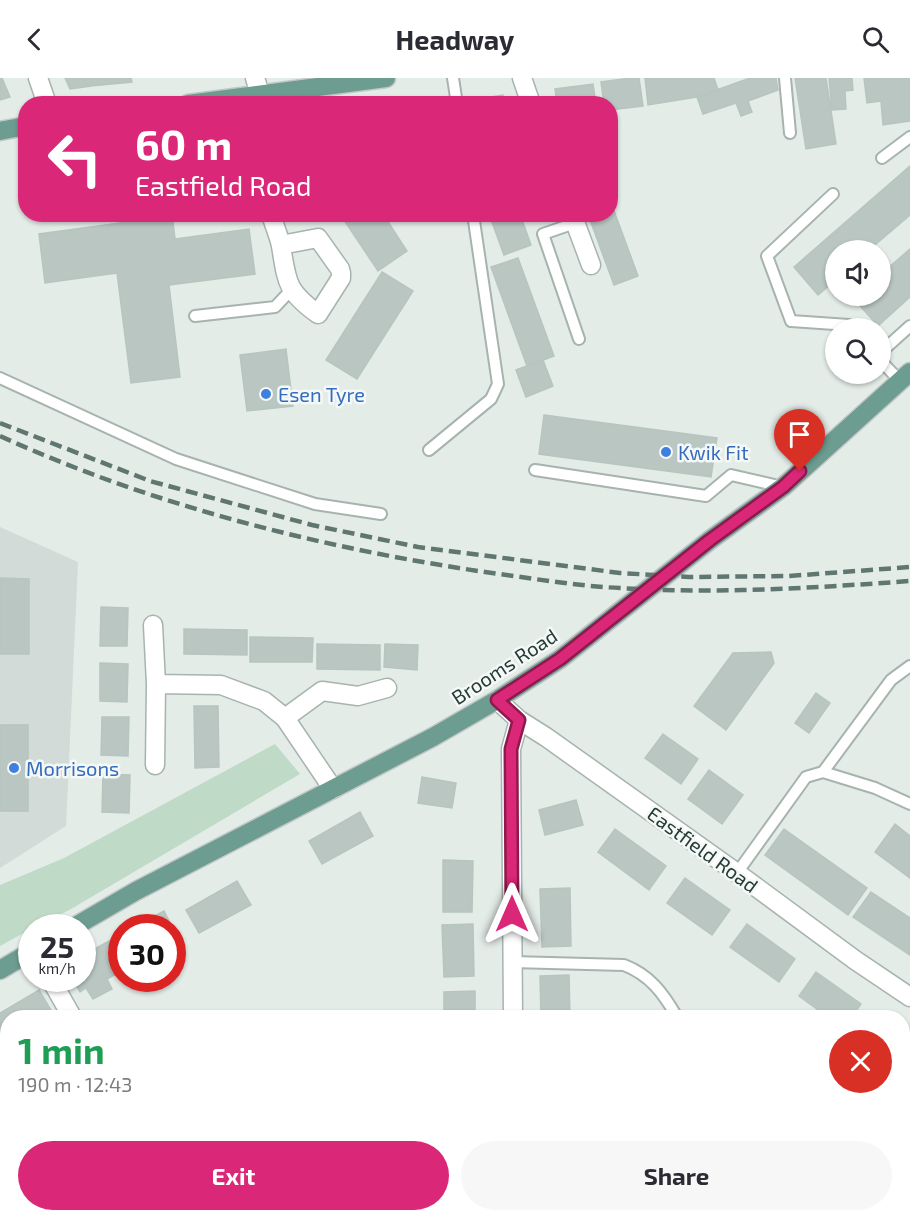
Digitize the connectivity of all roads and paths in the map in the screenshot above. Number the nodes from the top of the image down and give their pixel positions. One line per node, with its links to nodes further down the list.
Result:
1 (38, 78): 7 (street)
2 (386, 78): 6 (main road)
3 (453, 78): 9 (lane)
4 (522, 78): 10 (street)
5 (785, 78): 13 (lane)
6 (250, 93): 8 (main road)
7 (44, 96)
8 (233, 96)
9 (456, 96)
10 (528, 96)
11 (18, 128): 12 (main road)
12 (0, 131)
13 (790, 133)
14 (910, 137): 15 (lane)
15 (882, 158)
16 (833, 194): 25 (lane)
17 (274, 222): 21 (street)
18 (475, 222): 32 (lane)
19 (567, 222): 27 (lane)
20 (574, 222): 22 (street)
21 (281, 245): 23 (street); 23 (street)
22 (591, 265)
23 (292, 289): 24 (lane)
24 (195, 316)
25 (825, 323)
26 (910, 326): 28 (lane)
27 (579, 339)
28 (891, 342)
29 (891, 367): 30 (lane)
30 (907, 376): 34 (main road, Brooms Road)
31 (0, 378): 35 (lane)
32 (429, 450)
33 (536, 470): 34 (lane)
34 (783, 487): 40 (main road, Brooms Road)
35 (381, 514)
36 (153, 625): 38 (street)
37 (910, 666): 44 (lane)
38 (156, 684): 41 (street); 43 (street)
39 (387, 688): 41 (street)
40 (497, 700): 42 (street, Eastfield Road); 45 (main road, Brooms Road)
41 (285, 718): 45 (street)
42 (519, 720): 47 (street, Eastfield Road); 50 (street)
43 (155, 765)
44 (823, 772): 46 (lane); 47 (lane)
45 (333, 789): 48 (main road, Brooms Road)
46 (910, 804)
47 (737, 873): 53 (street, Eastfield Road)
48 (96, 914)
49 (18, 959): 51 (main road)
50 (512, 962): 55 (street); 56 (lane)
51 (0, 970)
52 (59, 992): 54 (street)
53 (910, 997)
54 (68, 1010)
55 (513, 1010)
56 (672, 1010)

